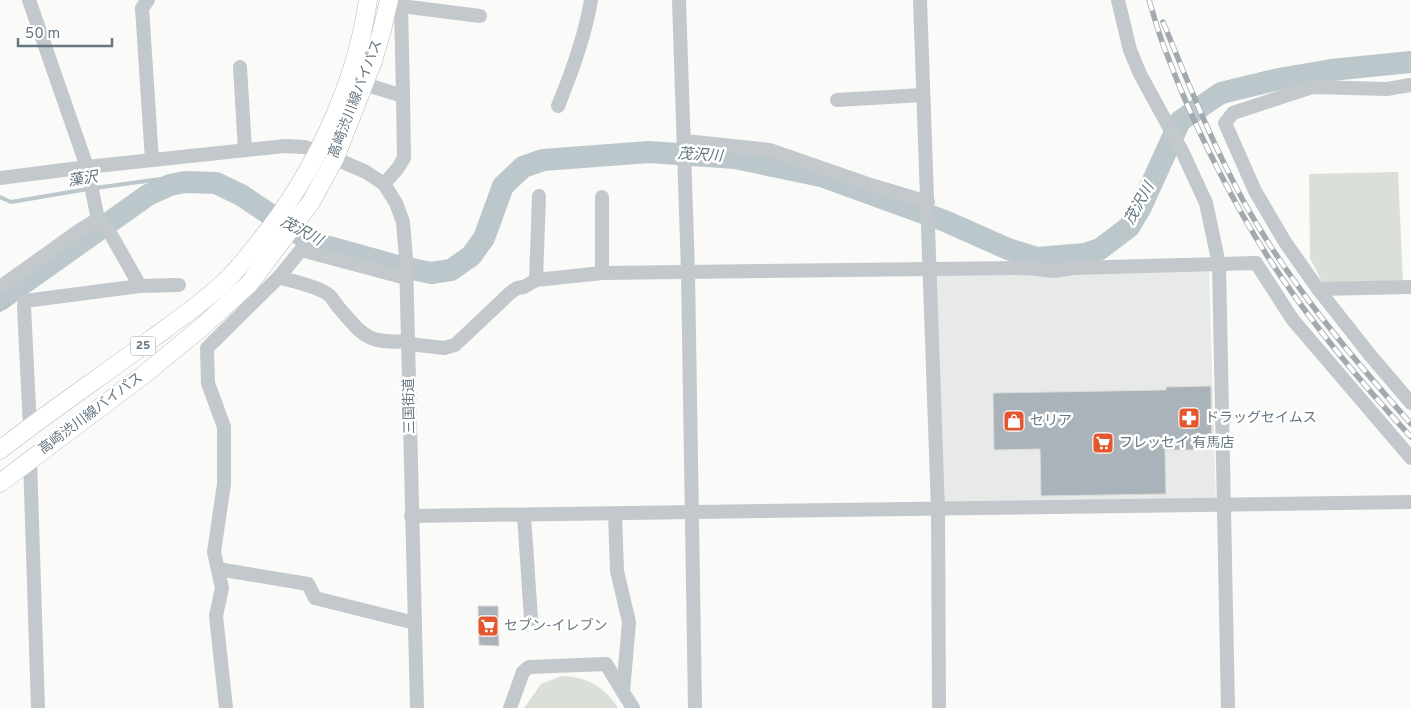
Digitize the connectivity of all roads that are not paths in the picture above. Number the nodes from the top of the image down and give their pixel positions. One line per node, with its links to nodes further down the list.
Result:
1 (29, 0): 22 (street)
2 (148, 0): 21 (street)
3 (368, 0): 19 (main road, 高崎渋川線バイパス / 25)
4 (389, 0): 11 (main road, 高崎渋川線バイパス / 25)
5 (591, 0): 16 (street)
6 (679, 0): 17 (street)
7 (920, 0): 13 (street)
8 (1118, 0): 30 (street)
9 (480, 16): 14 (street)
10 (240, 67): 18 (street)
11 (364, 84): 14 (street); 20 (main road, 高崎渋川線バイパス / 25)
12 (1411, 85): 41 (street)
13 (923, 95): 15 (street); 27 (street)
14 (403, 96): 24 (street)
15 (837, 100)
16 (558, 106)
17 (685, 143): 27 (street); 32 (street)
18 (245, 150): 19 (street, 三国街道); 21 (street, 三国街道)
19 (318, 151): 20 (street, 三国街道); 29 (main road, 高崎渋川線バイパス / 25)
20 (335, 158): 24 (street, 三国街道); 29 (main road, 高崎渋川線バイパス / 25)
21 (152, 160): 22 (street, 三国街道)
22 (87, 167): 23 (street, 三国街道); 28 (street)
23 (0, 178)
24 (384, 184): 35 (street, 三国街道)
25 (540, 196): 36 (street)
26 (602, 198): 33 (street)
27 (928, 202): 31 (street)
28 (98, 220): 38 (street); 39 (street)
29 (285, 224): 44 (main road, 高崎渋川線バイパス / 25); 47 (main road, 高崎渋川線バイパス / 25)
30 (1219, 264): 31 (street); 46 (street); 50 (street)
31 (930, 269): 32 (street); 51 (street)
32 (688, 272): 33 (street); 52 (street)
33 (602, 273): 36 (street)
34 (279, 277): 35 (street); 42 (street); 56 (street)
35 (406, 278): 42 (street, 三国街道)
36 (536, 280): 42 (street)
37 (179, 285): 38 (street)
38 (140, 286): 44 (street)
39 (0, 287)
40 (1411, 287): 41 (street)
41 (1318, 289): 43 (street)
42 (409, 343): 55 (street, 三国街道)
43 (1411, 403)
44 (30, 427): 45 (main road, 高崎渋川線バイパス / 25)
45 (0, 450)
46 (1411, 458)
47 (30, 460): 48 (main road, 高崎渋川線バイパス / 25); 60 (street)
48 (0, 483)
49 (1411, 502): 50 (street)
50 (1223, 505): 51 (street); 67 (street)
51 (938, 510): 52 (street); 66 (street)
52 (691, 513): 53 (street); 65 (street)
53 (615, 514): 54 (street); 59 (street)
54 (524, 515): 55 (street); 57 (street)
55 (411, 516): 58 (street, 三国街道)
56 (218, 569): 58 (street); 61 (street)
57 (531, 619)
58 (415, 623): 62 (street, 三国街道)
59 (623, 692): 63 (street); 64 (street)
60 (38, 708)
61 (226, 708)
62 (417, 708)
63 (510, 708)
64 (633, 708)
65 (695, 708)
66 (939, 708)
67 (1228, 708)

